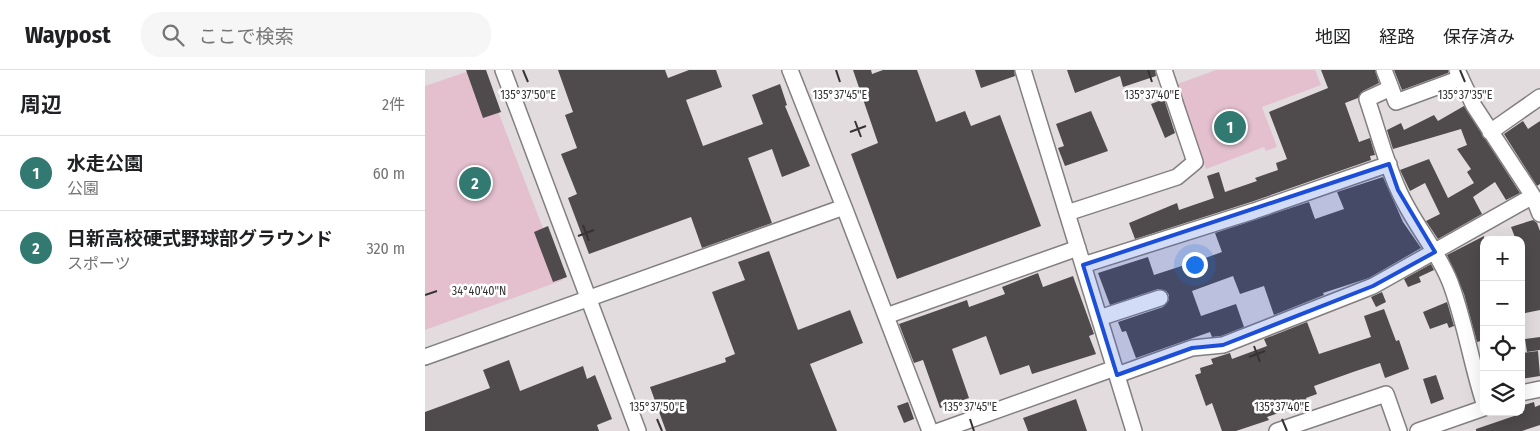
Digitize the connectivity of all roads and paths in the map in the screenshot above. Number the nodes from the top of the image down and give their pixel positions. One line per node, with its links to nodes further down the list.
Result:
1 (503, 70): 18 (street)
2 (790, 70): 12 (street)
3 (1023, 70): 13 (street)
4 (1164, 70): 13 (street)
5 (1385, 70): 7 (street)
6 (1459, 74): 7 (street); 9 (street)
7 (1391, 88): 10 (street)
8 (1540, 97): 9 (street)
9 (1490, 132): 11 (street)
10 (1389, 164): 16 (street); 17 (street)
11 (1533, 196): 14 (street); 16 (street)
12 (845, 207): 18 (street); 20 (street)
13 (1067, 213): 15 (street)
14 (1540, 214)
15 (1078, 248): 17 (street); 20 (street)
16 (1435, 252): 23 (street); 25 (street)
17 (1083, 265): 21 (street)
18 (589, 297): 22 (street); 28 (street)
19 (1161, 298): 21 (street)
20 (886, 316): 29 (street)
21 (1099, 318): 23 (street)
22 (425, 357)
23 (1116, 371): 30 (street); 31 (street)
24 (1540, 389): 26 (street)
25 (1480, 390)
26 (1525, 391)
27 (1480, 409): 34 (street)
28 (638, 431)
29 (930, 431)
30 (939, 431)
31 (1134, 431)
32 (1277, 431): 33 (street)
33 (1399, 431)
34 (1418, 431)

